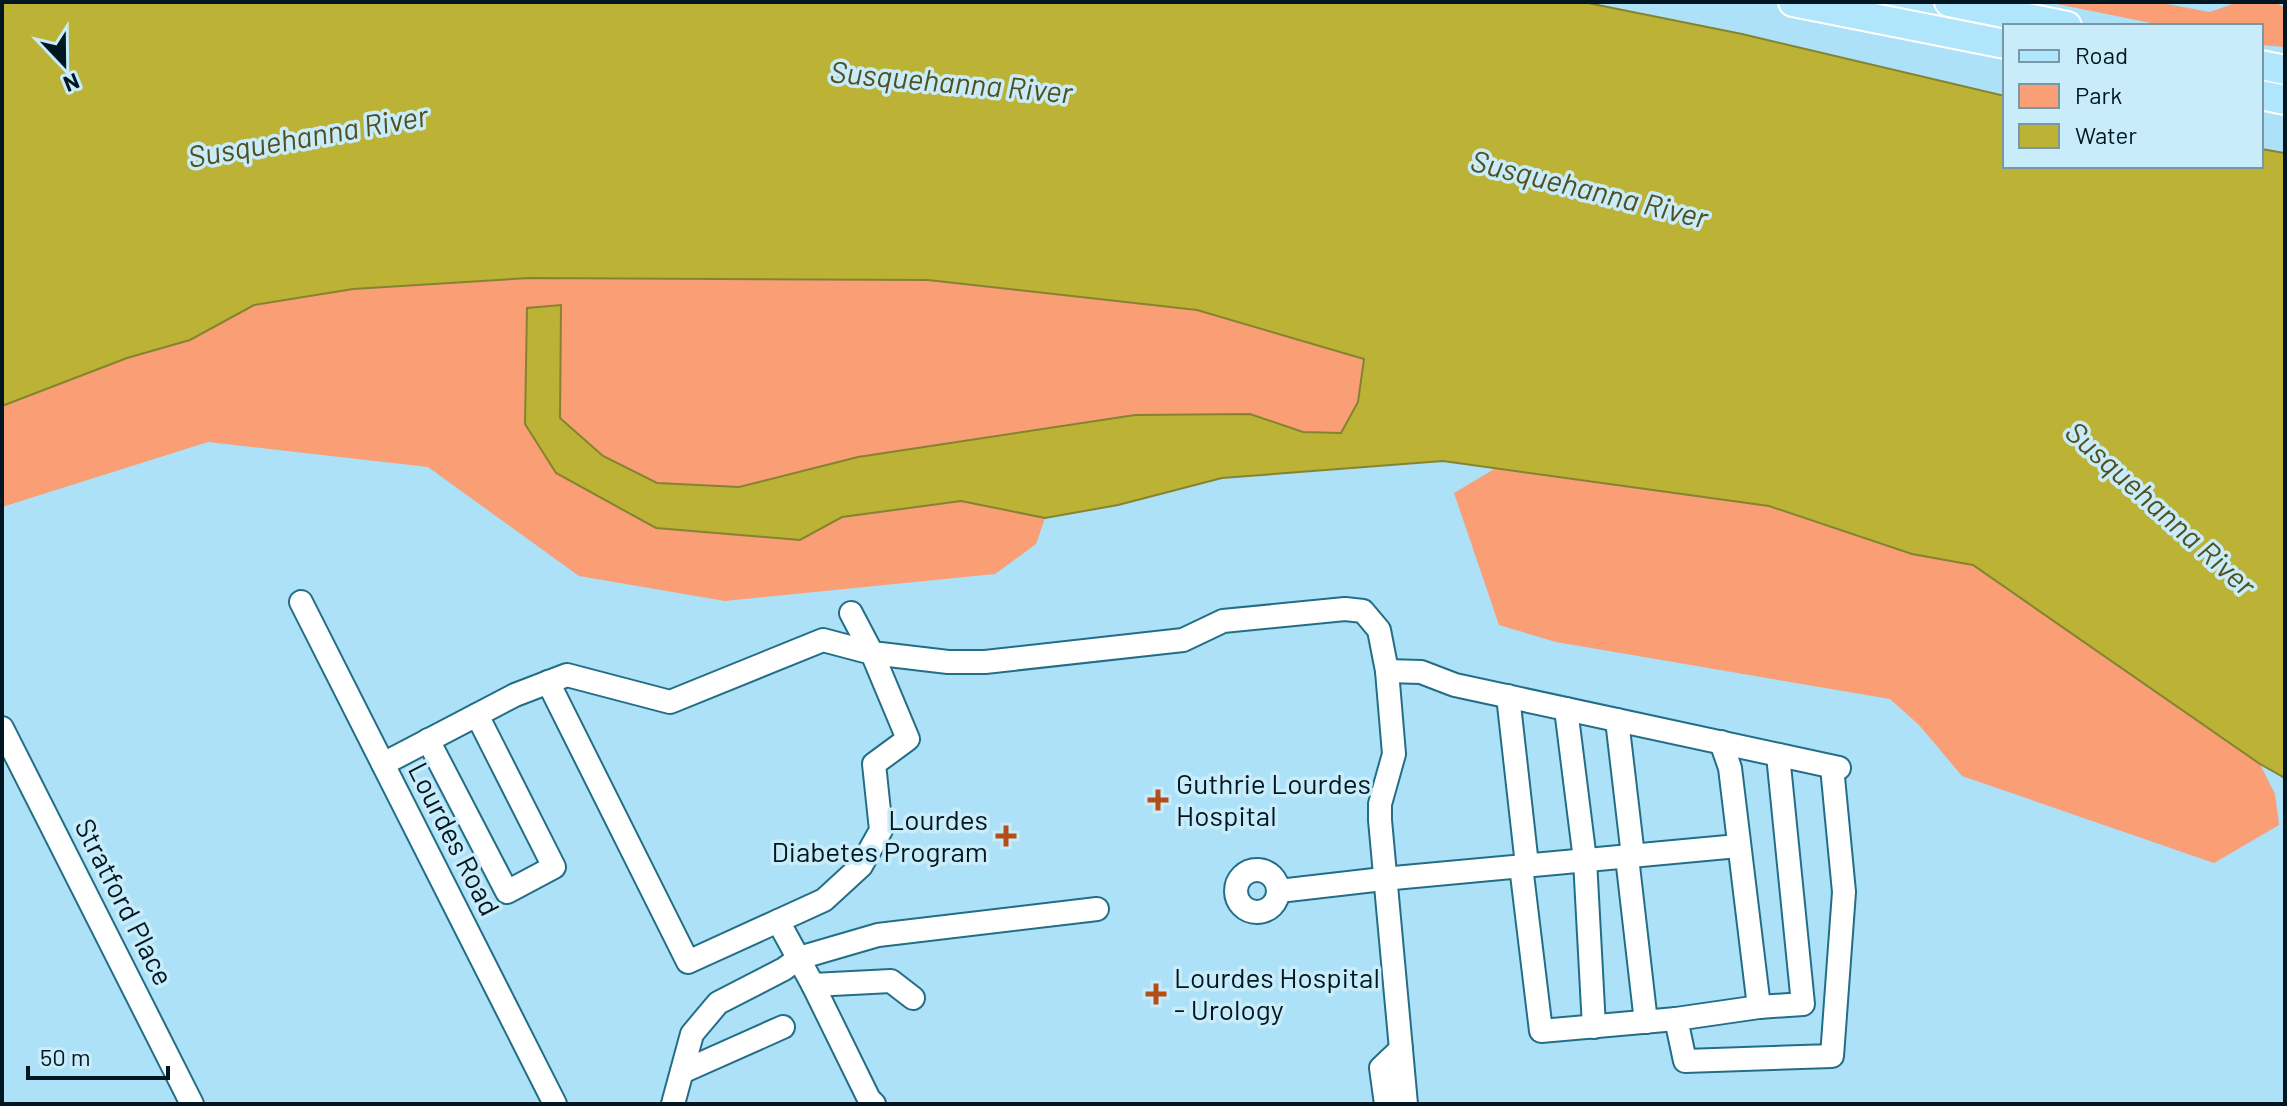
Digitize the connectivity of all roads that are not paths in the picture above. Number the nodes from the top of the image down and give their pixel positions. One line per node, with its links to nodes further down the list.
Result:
1 (1793, 2): 4 (main road)
2 (1949, 2): 3 (main road)
3 (2057, 24)
4 (2003, 44)
5 (2263, 65): 6 (main road)
6 (2285, 70)
7 (2263, 95): 8 (main road)
8 (2285, 100)
9 (301, 602): 22 (street, Lourdes Road)
10 (851, 613): 11 (street)
11 (872, 653): 12 (street); 13 (street); 30 (street)
12 (1387, 671): 14 (street); 27 (street)
13 (548, 682): 16 (street); 30 (street)
14 (1508, 696): 15 (street); 26 (street)
15 (1566, 709): 17 (street); 25 (street)
16 (477, 715): 19 (street); 19 (street)
17 (1617, 720): 20 (street); 24 (street)
18 (2, 728): 43 (street, Stratford Place)
19 (428, 740): 22 (street)
20 (1721, 742): 21 (street); 23 (street)
21 (1778, 755): 34 (street); 35 (street)
22 (383, 764): 44 (street, Lourdes Road)
23 (1738, 846): 24 (street); 36 (street)
24 (1630, 856): 25 (street); 38 (street)
25 (1585, 860): 26 (street); 40 (street)
26 (1524, 866): 27 (street); 40 (street)
27 (1383, 879): 28 (street); 41 (street)
28 (1279, 891)
29 (1097, 909): 31 (street)
30 (778, 921): 31 (street)
31 (799, 958): 32 (street); 42 (street)
32 (813, 985): 33 (street); 46 (street)
33 (913, 998)
34 (1803, 1004): 35 (street); 36 (street)
35 (1836, 1004): 37 (street)
36 (1759, 1007): 37 (street)
37 (1676, 1019): 38 (street)
38 (1646, 1022): 40 (street)
39 (783, 1027): 42 (street)
40 (1594, 1027)
41 (1401, 1049): 47 (street); 48 (street)
42 (682, 1072): 45 (street)
43 (192, 1104)
44 (555, 1104)
45 (673, 1104)
46 (874, 1104)
47 (1386, 1104)
48 (1406, 1104)

